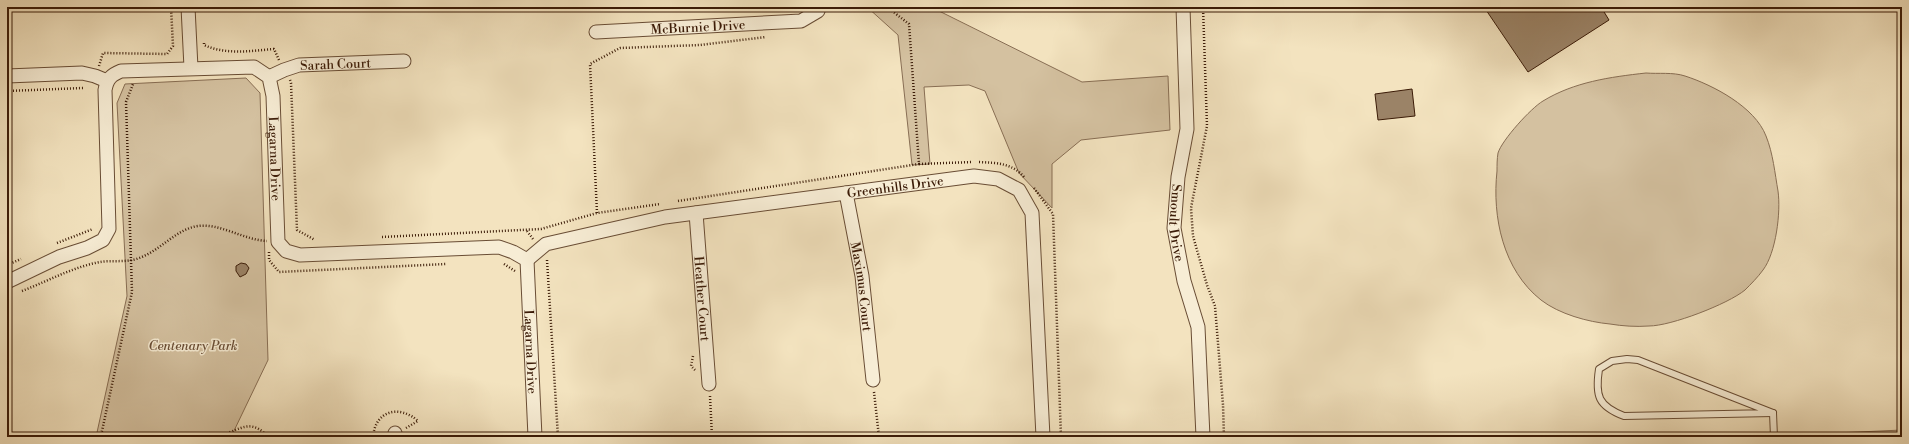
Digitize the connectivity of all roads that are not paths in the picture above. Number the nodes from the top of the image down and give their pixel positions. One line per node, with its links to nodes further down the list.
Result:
1 (188, 7): 6 (street)
2 (819, 7): 4 (street, McBurnie Drive)
3 (1183, 7): 19 (street, Smoult Drive)
4 (596, 32)
5 (404, 61): 8 (street, Sarah Court)
6 (191, 68): 8 (street); 9 (street)
7 (7, 76): 9 (street)
8 (269, 77): 12 (street, Lagarna Drive)
9 (107, 82): 13 (street)
10 (846, 193): 11 (street, Greenhills Drive); 14 (street, Maximus Court); 18 (street, Greenhills Drive)
11 (696, 213): 12 (street, Greenhills Drive); 15 (street, Heather Court)
12 (528, 260): 17 (street, Lagarna Drive)
13 (7, 282)
14 (873, 380)
15 (709, 384)
16 (1773, 413): 16 (lane); 20 (lane)
17 (535, 437)
18 (1043, 437)
19 (1203, 437)
20 (1774, 437)

